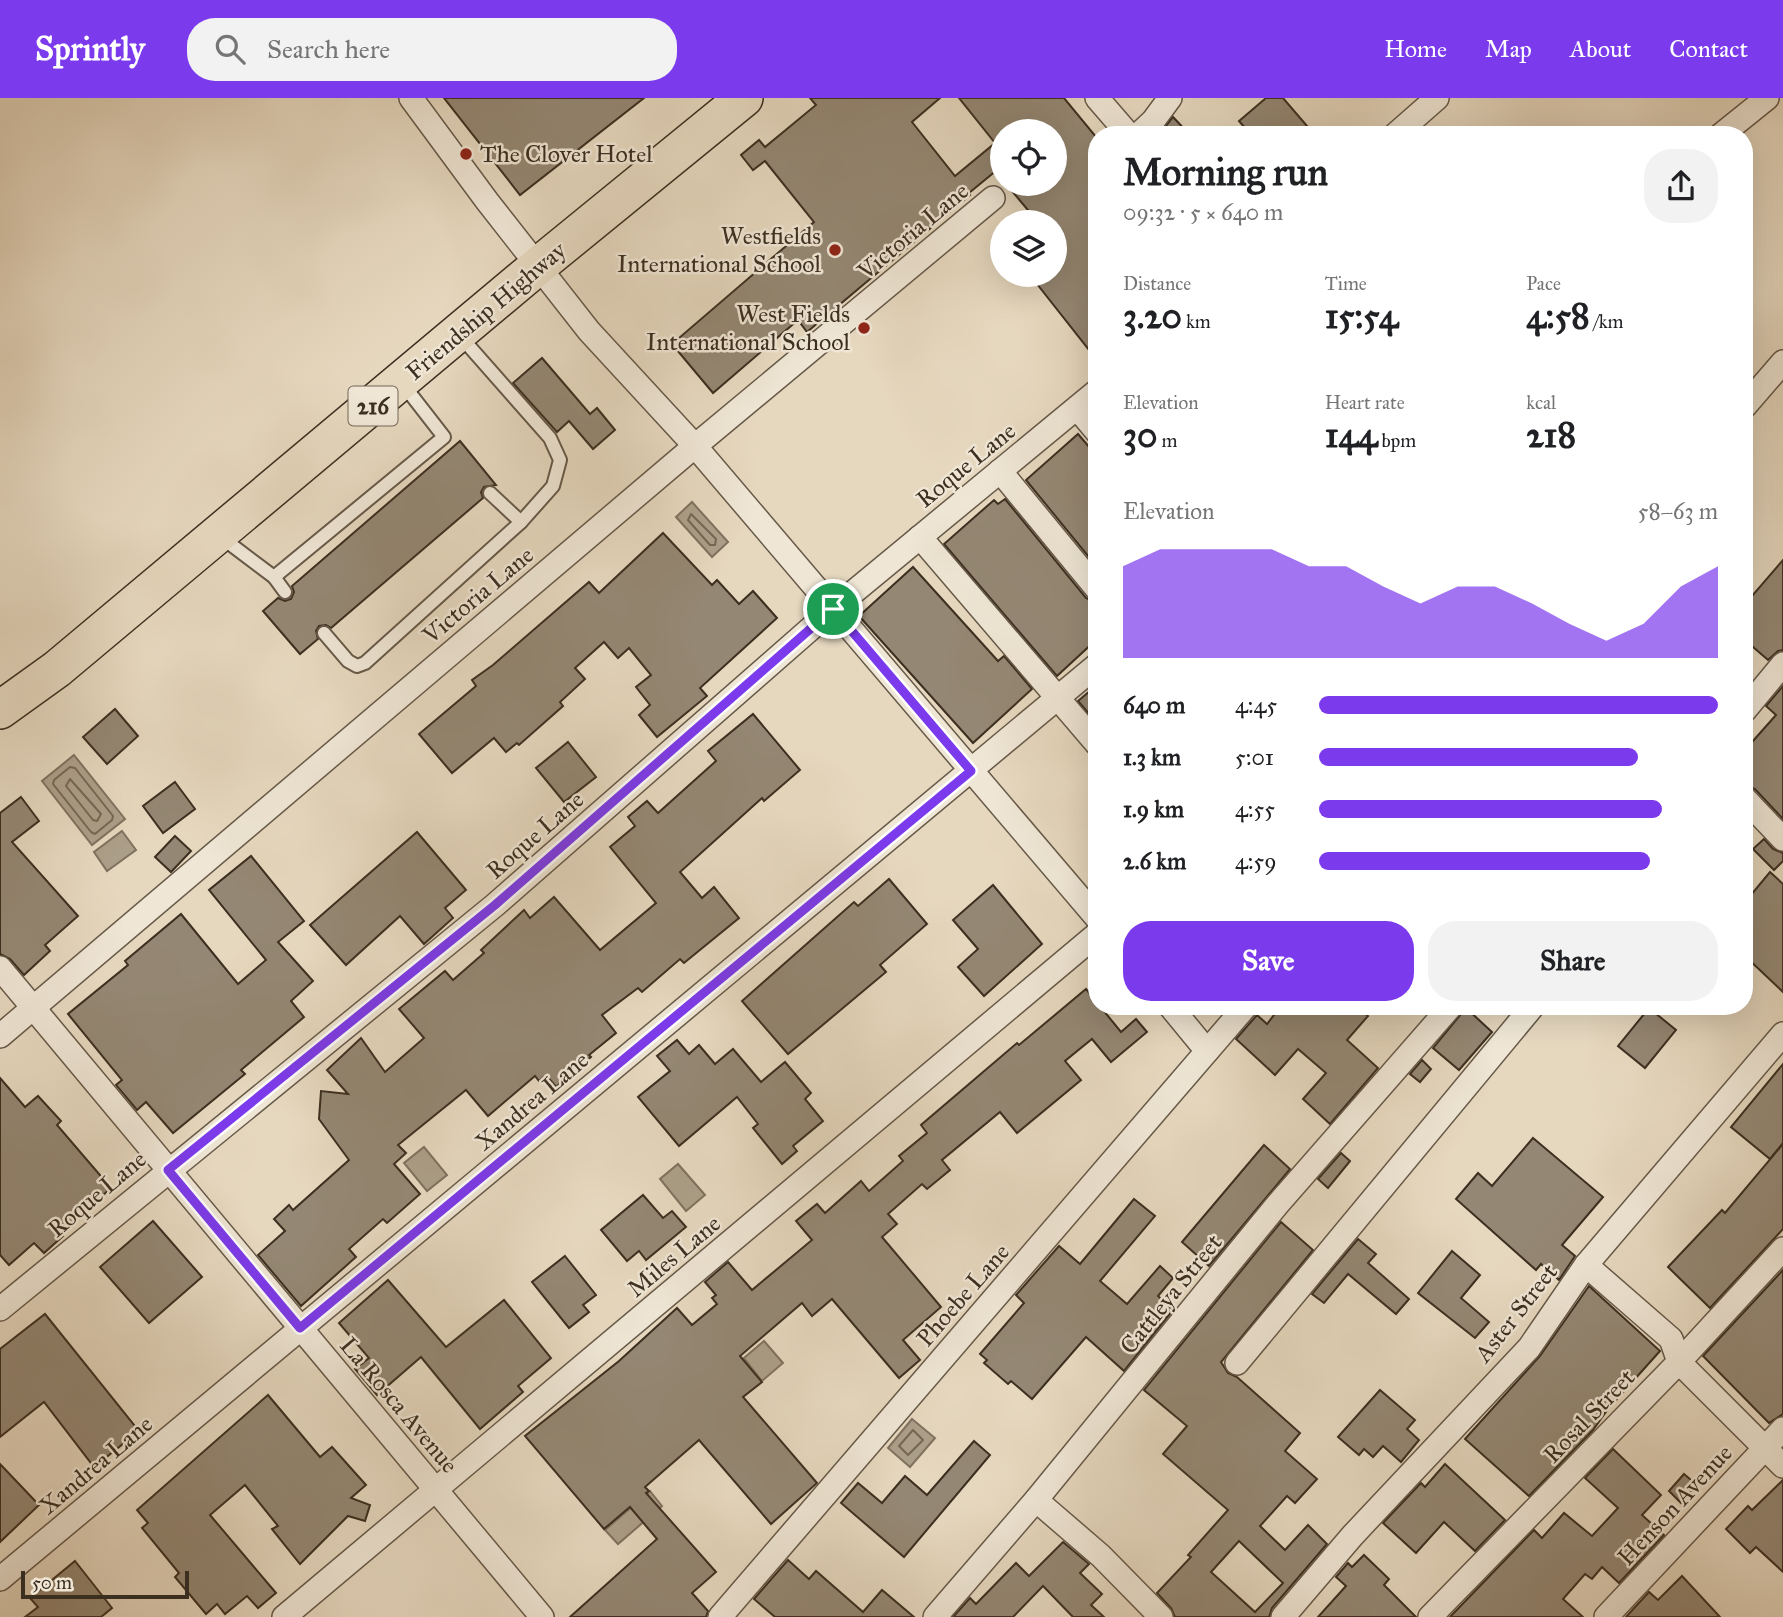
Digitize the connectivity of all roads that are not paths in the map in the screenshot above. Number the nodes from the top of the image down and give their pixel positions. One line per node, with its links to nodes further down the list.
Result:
1 (411, 98): 12 (street)
2 (744, 98): 12 (main road, Friendship Highway / 216)
3 (1171, 98): 8 (street)
4 (1437, 98): 9 (street)
5 (1767, 98): 10 (street)
6 (1103, 100): 7 (street)
7 (1122, 126)
8 (1146, 126)
9 (1405, 126)
10 (1732, 126)
11 (993, 198): 20 (street, Victoria Lane)
12 (538, 266): 13 (main road, Friendship Highway / 216); 20 (street)
13 (458, 334): 15 (main road, Friendship Highway / 216); 23 (lane)
14 (1783, 362): 16 (street)
15 (402, 383): 24 (main road, Friendship Highway / 216); 26 (lane)
16 (1753, 397)
17 (1088, 399): 18 (street, Roque Lane)
18 (1077, 408): 19 (street); 21 (street, Roque Lane)
19 (1088, 421)
20 (695, 446): 29 (street); 43 (street, Victoria Lane)
21 (1000, 471): 25 (street, Roque Lane); 27 (street)
22 (490, 493): 23 (lane)
23 (521, 523): 30 (lane)
24 (218, 535): 26 (lane); 35 (main road, Friendship Highway / 216)
25 (920, 537): 29 (street, Roque Lane); 33 (street)
26 (274, 577): 28 (lane)
27 (1088, 578)
28 (285, 592)
29 (833, 609): 37 (street); 51 (street, Roque Lane)
30 (324, 633)
31 (1783, 664): 34 (street)
32 (1088, 672): 33 (street, Xandrea Lane)
33 (1057, 698): 36 (street); 37 (street, Xandrea Lane)
34 (1753, 700)
35 (0, 710)
36 (1088, 734)
37 (971, 771): 40 (street); 55 (street, Xandrea Lane)
38 (1753, 807): 39 (street)
39 (1783, 839)
40 (1088, 908)
41 (1088, 942): 61 (street, Miles Lane)
42 (0, 968): 43 (street, La Rosca Avenue)
43 (33, 1008): 49 (street, Victoria Lane); 51 (street, La Rosca Avenue)
44 (1177, 1015): 50 (street)
45 (1238, 1015): 50 (street, Phoebe Lane)
46 (1443, 1015): 62 (street, Cattleya Street)
47 (1526, 1015): 57 (street)
48 (1783, 1034): 53 (street, Aster Street)
49 (0, 1035)
50 (1207, 1051): 66 (street, Phoebe Lane)
51 (168, 1170): 54 (street, Roque Lane); 55 (street, La Rosca Avenue)
52 (1783, 1249): 56 (street, Rosal Street)
53 (1586, 1265): 56 (street); 69 (street, Aster Street)
54 (0, 1310)
55 (300, 1328): 61 (street, La Rosca Avenue); 63 (street, Xandrea Lane)
56 (1679, 1362): 59 (street); 70 (street, Rosal Street)
57 (1237, 1363)
58 (1783, 1429): 59 (street, Henson Avenue)
59 (1765, 1449): 60 (street); 71 (street, Henson Avenue)
60 (1783, 1466)
61 (436, 1489): 64 (street, Miles Lane); 65 (street, La Rosca Avenue)
62 (1035, 1500): 67 (street, Cattleya Street); 68 (street)
63 (0, 1579)
64 (284, 1617)
65 (542, 1617)
66 (720, 1617)
67 (935, 1617)
68 (1161, 1617)
69 (1283, 1617)
70 (1430, 1617)
71 (1606, 1617)

